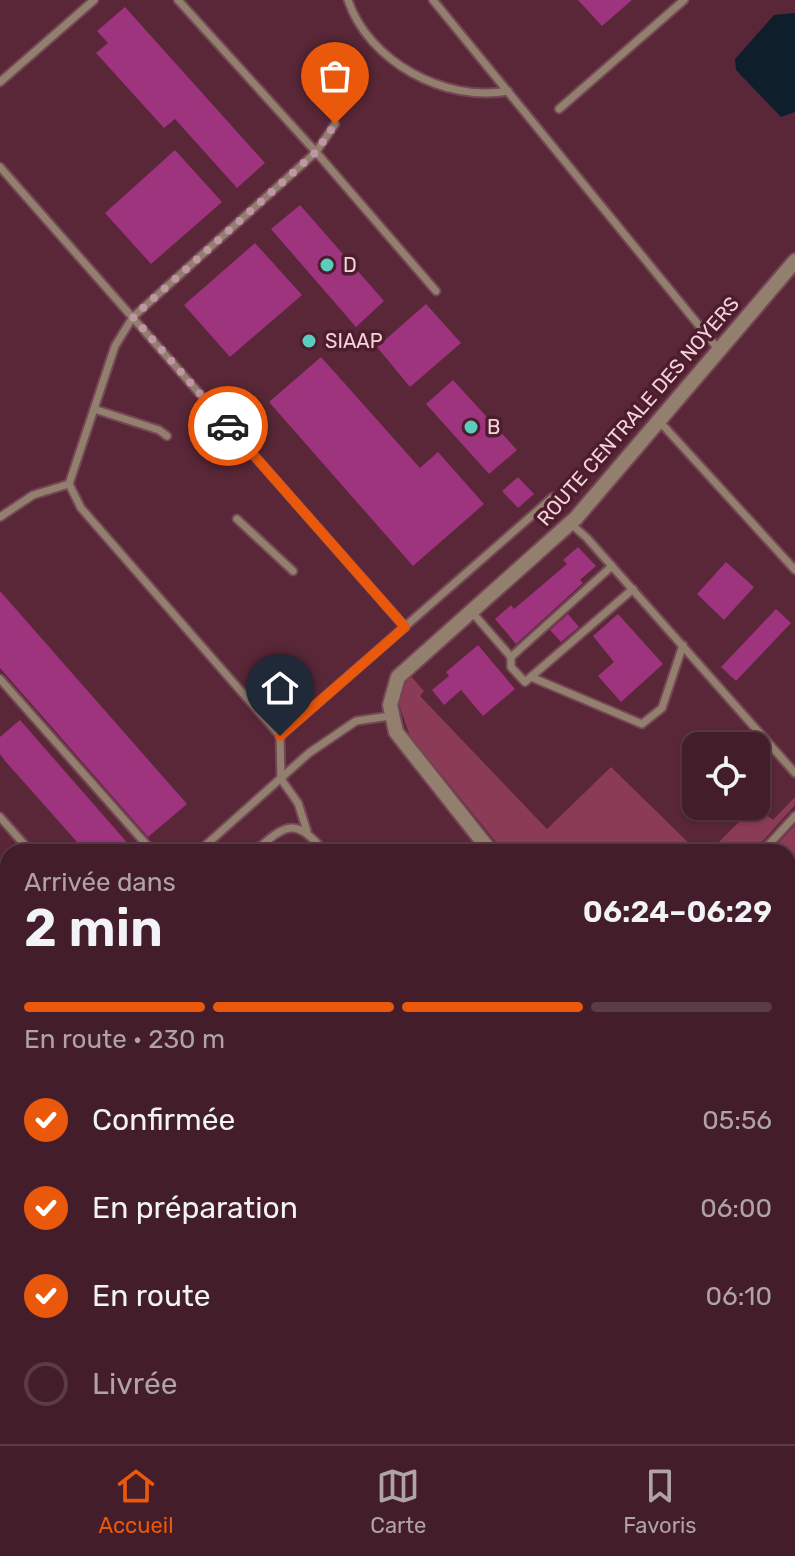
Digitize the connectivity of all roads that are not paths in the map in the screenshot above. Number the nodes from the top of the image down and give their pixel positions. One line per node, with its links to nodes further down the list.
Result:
1 (94, 0): 6 (lane)
2 (178, 0): 10 (lane)
3 (348, 0): 7 (lane)
4 (433, 0): 7 (lane)
5 (684, 0): 8 (lane)
6 (0, 82)
7 (508, 91): 15 (lane)
8 (559, 109)
9 (335, 124): 10 (lane)
10 (316, 152): 13 (lane); 14 (lane)
11 (0, 167): 14 (lane)
12 (795, 261): 15 (street, ROUTE CENTRALE DES NOYERS)
13 (436, 291)
14 (133, 317): 16 (lane); 29 (lane)
15 (719, 350): 17 (street, ROUTE CENTRALE DES NOYERS)
16 (94, 409): 18 (lane); 19 (lane)
17 (660, 422): 23 (street, ROUTE CENTRALE DES NOYERS); 25 (lane)
18 (167, 436)
19 (69, 484): 21 (lane); 35 (lane)
20 (553, 497): 29 (lane)
21 (0, 517)
22 (237, 519): 26 (lane)
23 (570, 523): 24 (lane); 28 (street, ROUTE CENTRALE DES NOYERS)
24 (612, 566): 27 (lane); 31 (lane)
25 (795, 570)
26 (293, 571)
27 (633, 589): 30 (lane); 32 (lane)
28 (471, 611): 31 (lane); 34 (street, ROUTE CENTRALE DES NOYERS)
29 (405, 627): 35 (lane)
30 (683, 645): 32 (lane); 36 (lane)
31 (511, 657): 32 (lane)
32 (531, 677)
33 (0, 679): 42 (lane)
34 (390, 716): 37 (lane); 46 (street)
35 (280, 736): 37 (lane)
36 (795, 773)
37 (281, 779): 40 (lane); 43 (lane)
38 (795, 816): 47 (lane)
39 (0, 817): 41 (lane)
40 (307, 831): 44 (lane); 45 (lane)
41 (24, 844)
42 (146, 844)
43 (207, 844)
44 (263, 844)
45 (318, 844)
46 (485, 844)
47 (769, 844)

